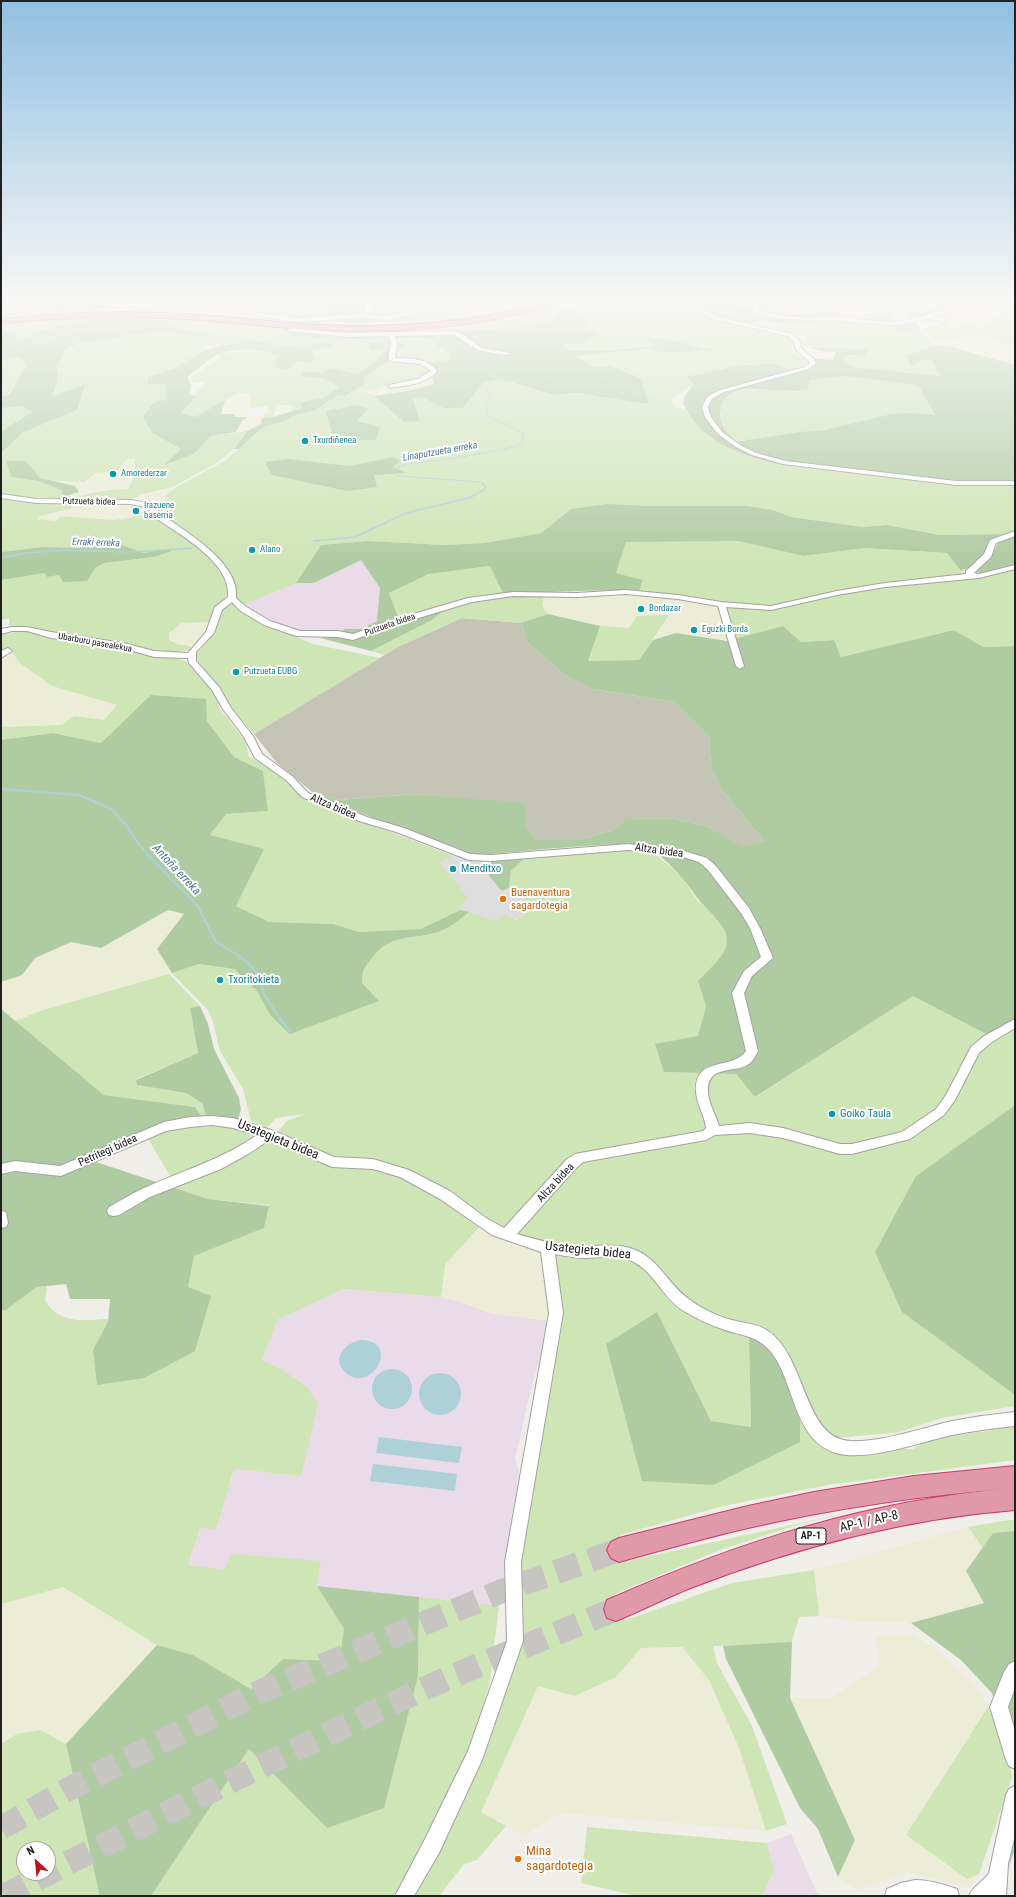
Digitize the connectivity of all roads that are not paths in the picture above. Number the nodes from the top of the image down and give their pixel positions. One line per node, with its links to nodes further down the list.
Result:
1 (731, 389): 2 (street)
2 (1015, 483)
3 (1, 496): 7 (street, Putzueta bidea)
4 (1015, 533): 6 (street)
5 (1015, 567): 6 (street, Putzueta bidea)
6 (974, 576): 8 (street, Putzueta bidea)
7 (232, 598): 8 (street, Putzueta bidea); 10 (street)
8 (721, 604): 11 (street)
9 (1, 632): 10 (street, Ubarburu pasealekua)
10 (191, 656): 14 (street, Altza bidea)
11 (740, 666)
12 (1015, 1023): 14 (street)
13 (215, 1120): 15 (street, Usategieta bidea); 16 (street, Petritegi bidea)
14 (713, 1130): 20 (street, Altza bidea)
15 (267, 1134): 17 (street); 20 (street, Usategieta bidea)
16 (1, 1169)
17 (114, 1211)
18 (1, 1216): 19 (street)
19 (1, 1223)
20 (506, 1235): 21 (street, Usategieta bidea)
21 (547, 1248): 22 (street, Usategieta bidea); 32 (street)
22 (1015, 1419)
23 (1015, 1477): 25 (highway)
24 (1015, 1499): 26 (highway, AP-1 / AP-8 / AP-1)
25 (619, 1550)
26 (616, 1609)
27 (1015, 1670): 28 (street)
28 (1015, 1760)
29 (1015, 1795): 30 (street)
30 (999, 1888): 34 (street)
31 (908, 1894): 33 (street)
32 (404, 1896)
33 (950, 1896)
34 (978, 1896)

